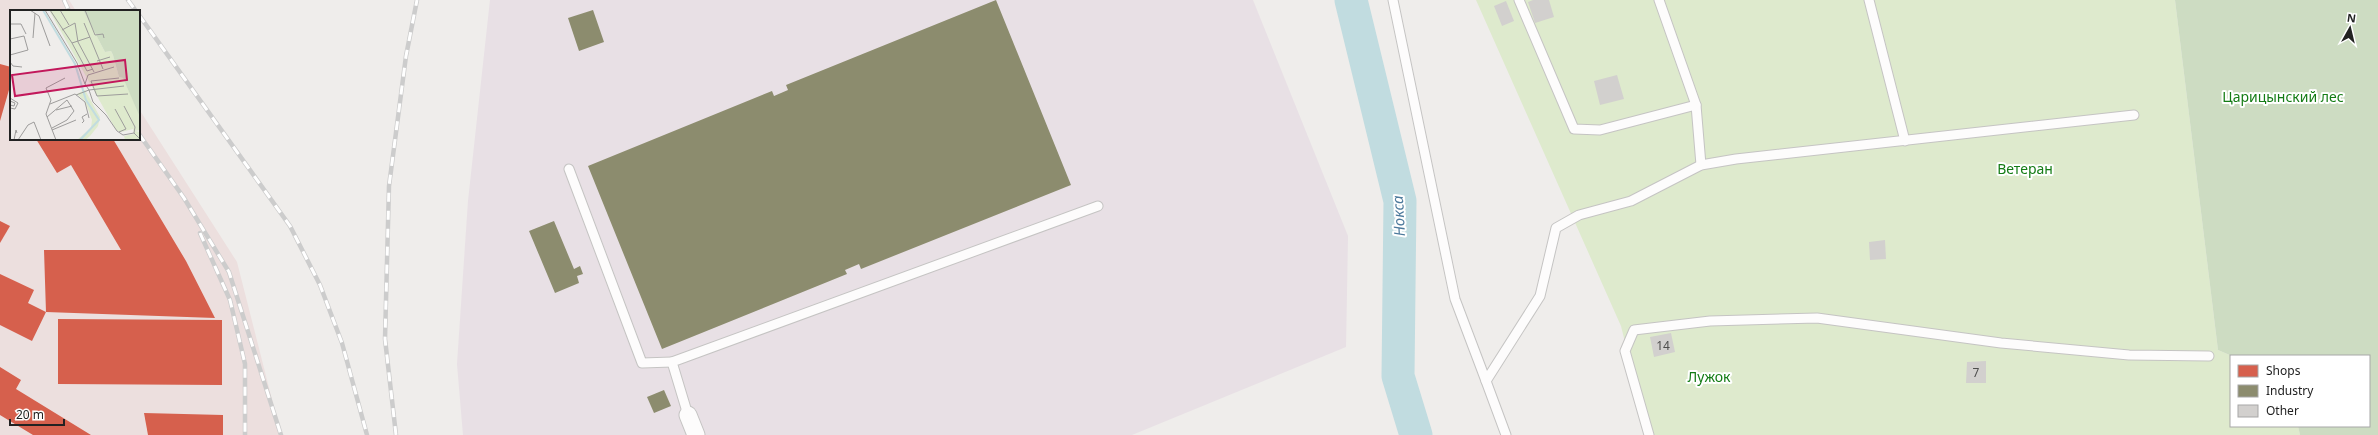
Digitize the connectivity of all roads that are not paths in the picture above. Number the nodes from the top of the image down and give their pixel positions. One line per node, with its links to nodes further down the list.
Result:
1 (1393, 0): 13 (lane)
2 (1519, 0): 5 (lane)
3 (1659, 0): 5 (lane)
4 (1869, 0): 7 (lane)
5 (1696, 105): 8 (lane)
6 (2134, 115): 7 (lane)
7 (1905, 141): 8 (lane)
8 (1701, 165): 13 (lane)
9 (569, 168): 12 (lane)
10 (1098, 206): 12 (lane)
11 (2209, 356): 17 (lane)
12 (672, 362): 14 (lane)
13 (1486, 381): 16 (lane)
14 (688, 415): 15 (street)
15 (696, 435)
16 (1506, 435)
17 (1649, 435)

